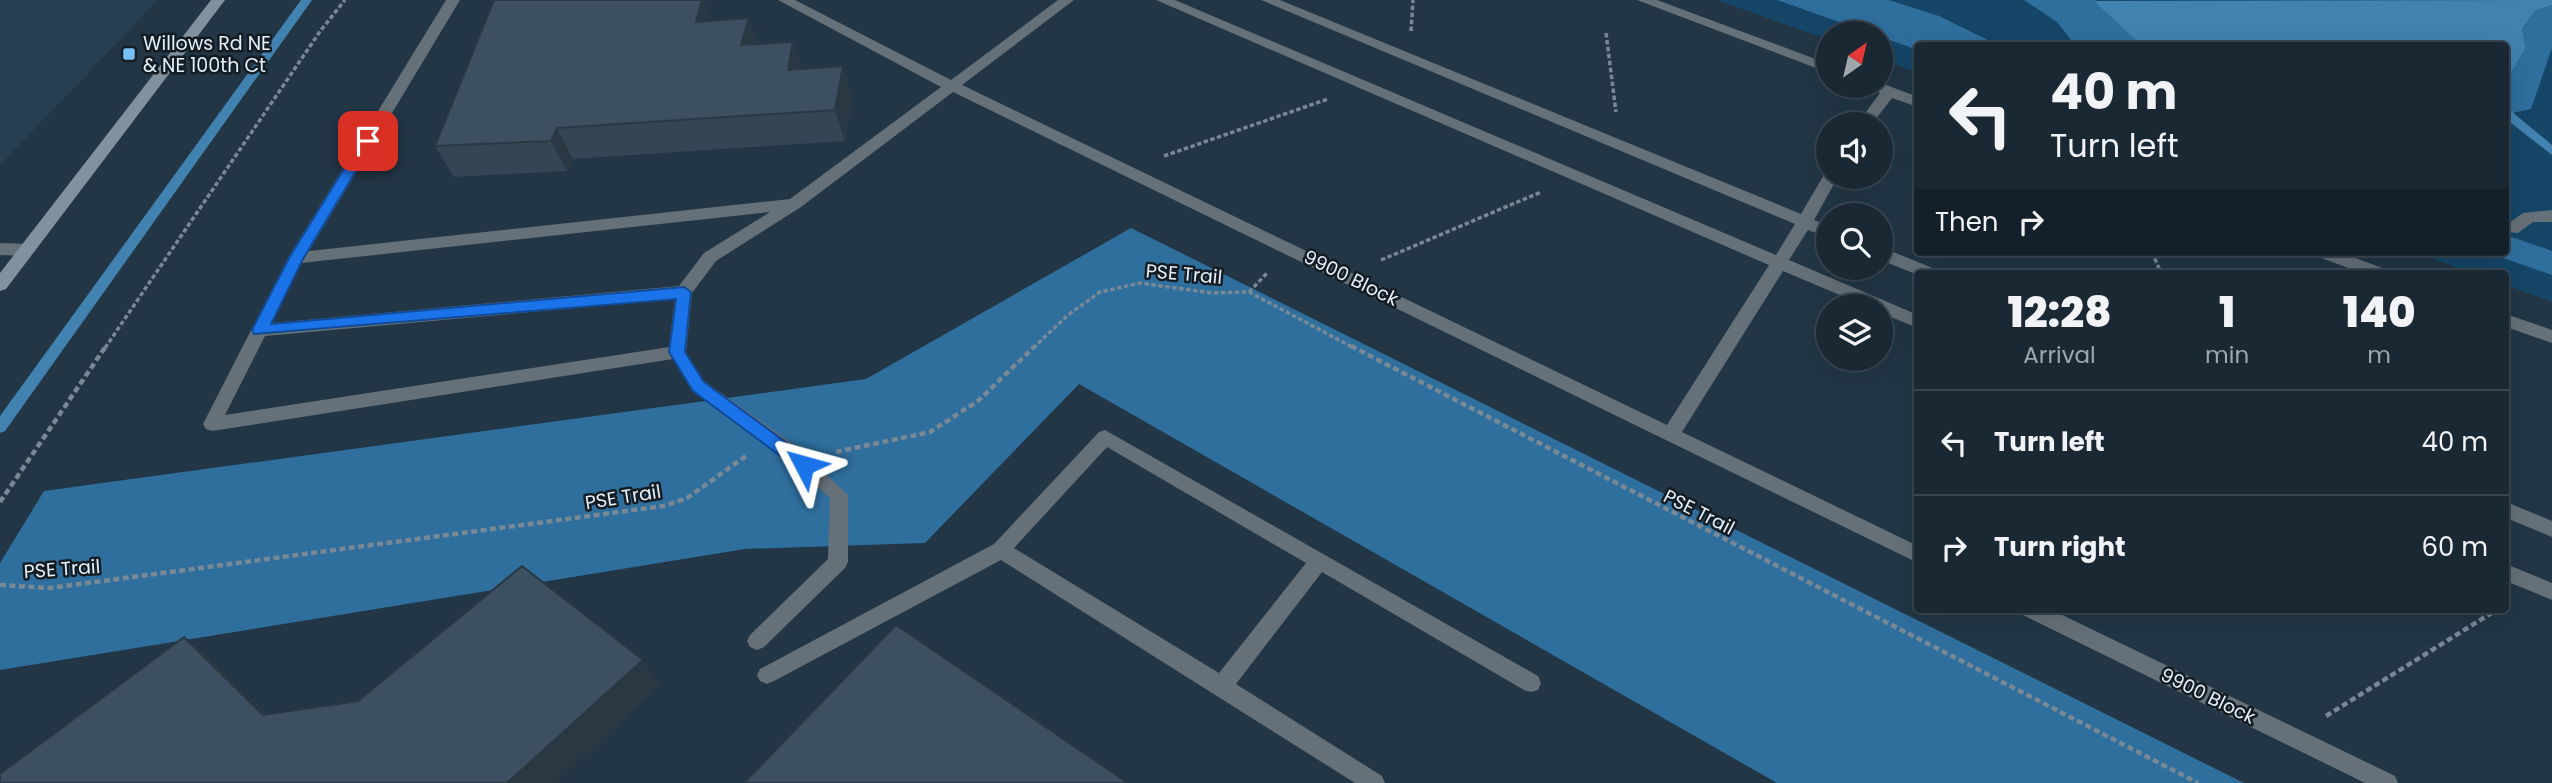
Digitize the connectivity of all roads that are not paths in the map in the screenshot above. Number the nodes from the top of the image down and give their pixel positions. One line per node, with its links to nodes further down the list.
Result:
1 (218, 0): 19 (main road)
2 (453, 0): 21 (lane)
3 (785, 0): 9 (lane, 9900 Block)
4 (1067, 0): 9 (lane)
5 (1163, 0): 23 (lane)
6 (1268, 0): 15 (lane)
7 (1644, 0): 8 (lane)
8 (1816, 64)
9 (952, 86): 13 (lane); 35 (lane, 9900 Block)
10 (1894, 93): 11 (lane)
11 (1914, 100)
12 (1823, 189): 15 (lane)
13 (795, 203): 21 (lane); 27 (lane)
14 (2552, 216): 17 (lane)
15 (1805, 222): 16 (lane); 23 (lane)
16 (1816, 227)
17 (2512, 229)
18 (0, 249): 19 (lane)
19 (28, 250): 26 (main road)
20 (2333, 256): 25 (lane)
21 (296, 258): 32 (lane)
22 (1893, 258): 24 (lane)
23 (1780, 263): 28 (lane); 35 (lane)
24 (1922, 270)
25 (2371, 270)
26 (0, 285)
27 (684, 292): 32 (lane); 34 (lane)
28 (1853, 294)
29 (1893, 311): 30 (lane)
30 (1914, 320)
31 (2509, 321): 33 (lane)
32 (260, 330): 34 (lane)
33 (2552, 337)
34 (677, 352): 44 (lane)
35 (1671, 434): 39 (lane, 9900 Block)
36 (2509, 511): 37 (lane)
37 (2552, 529)
38 (1001, 550): 40 (lane); 45 (lane); 47 (lane)
39 (1914, 553)
40 (1319, 561): 46 (lane); 47 (lane)
41 (2509, 573): 42 (lane)
42 (2552, 592)
43 (2038, 613): 49 (lane, 9900 Block)
44 (757, 641)
45 (767, 675)
46 (1531, 683)
47 (1222, 687): 48 (lane)
48 (1374, 783)
49 (2387, 783)

